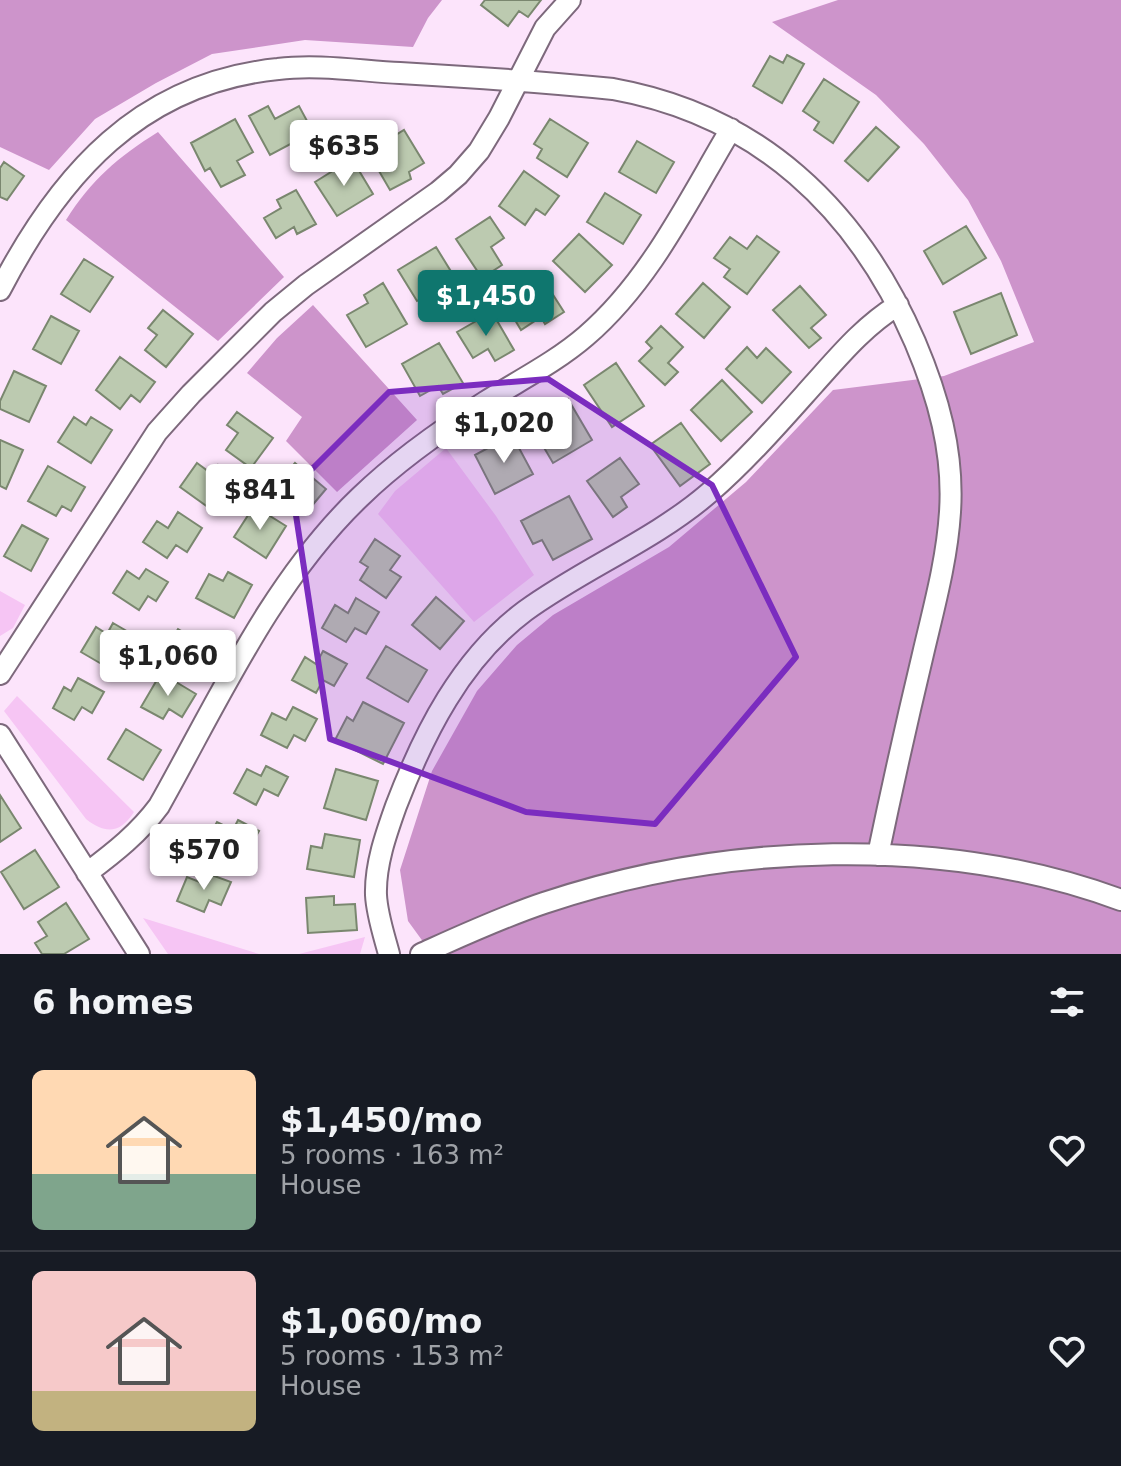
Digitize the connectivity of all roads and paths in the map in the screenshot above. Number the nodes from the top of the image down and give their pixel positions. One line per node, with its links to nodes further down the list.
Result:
1 (570, 0): 2 (street)
2 (516, 81): 3 (street); 4 (street); 6 (street)
3 (731, 129): 5 (street); 9 (street)
4 (0, 290)
5 (898, 305): 8 (street); 12 (street)
6 (0, 674)
7 (0, 735): 9 (street)
8 (878, 855): 10 (street); 13 (street)
9 (87, 873): 11 (street)
10 (1121, 900)
11 (139, 954)
12 (389, 954)
13 (421, 954)

